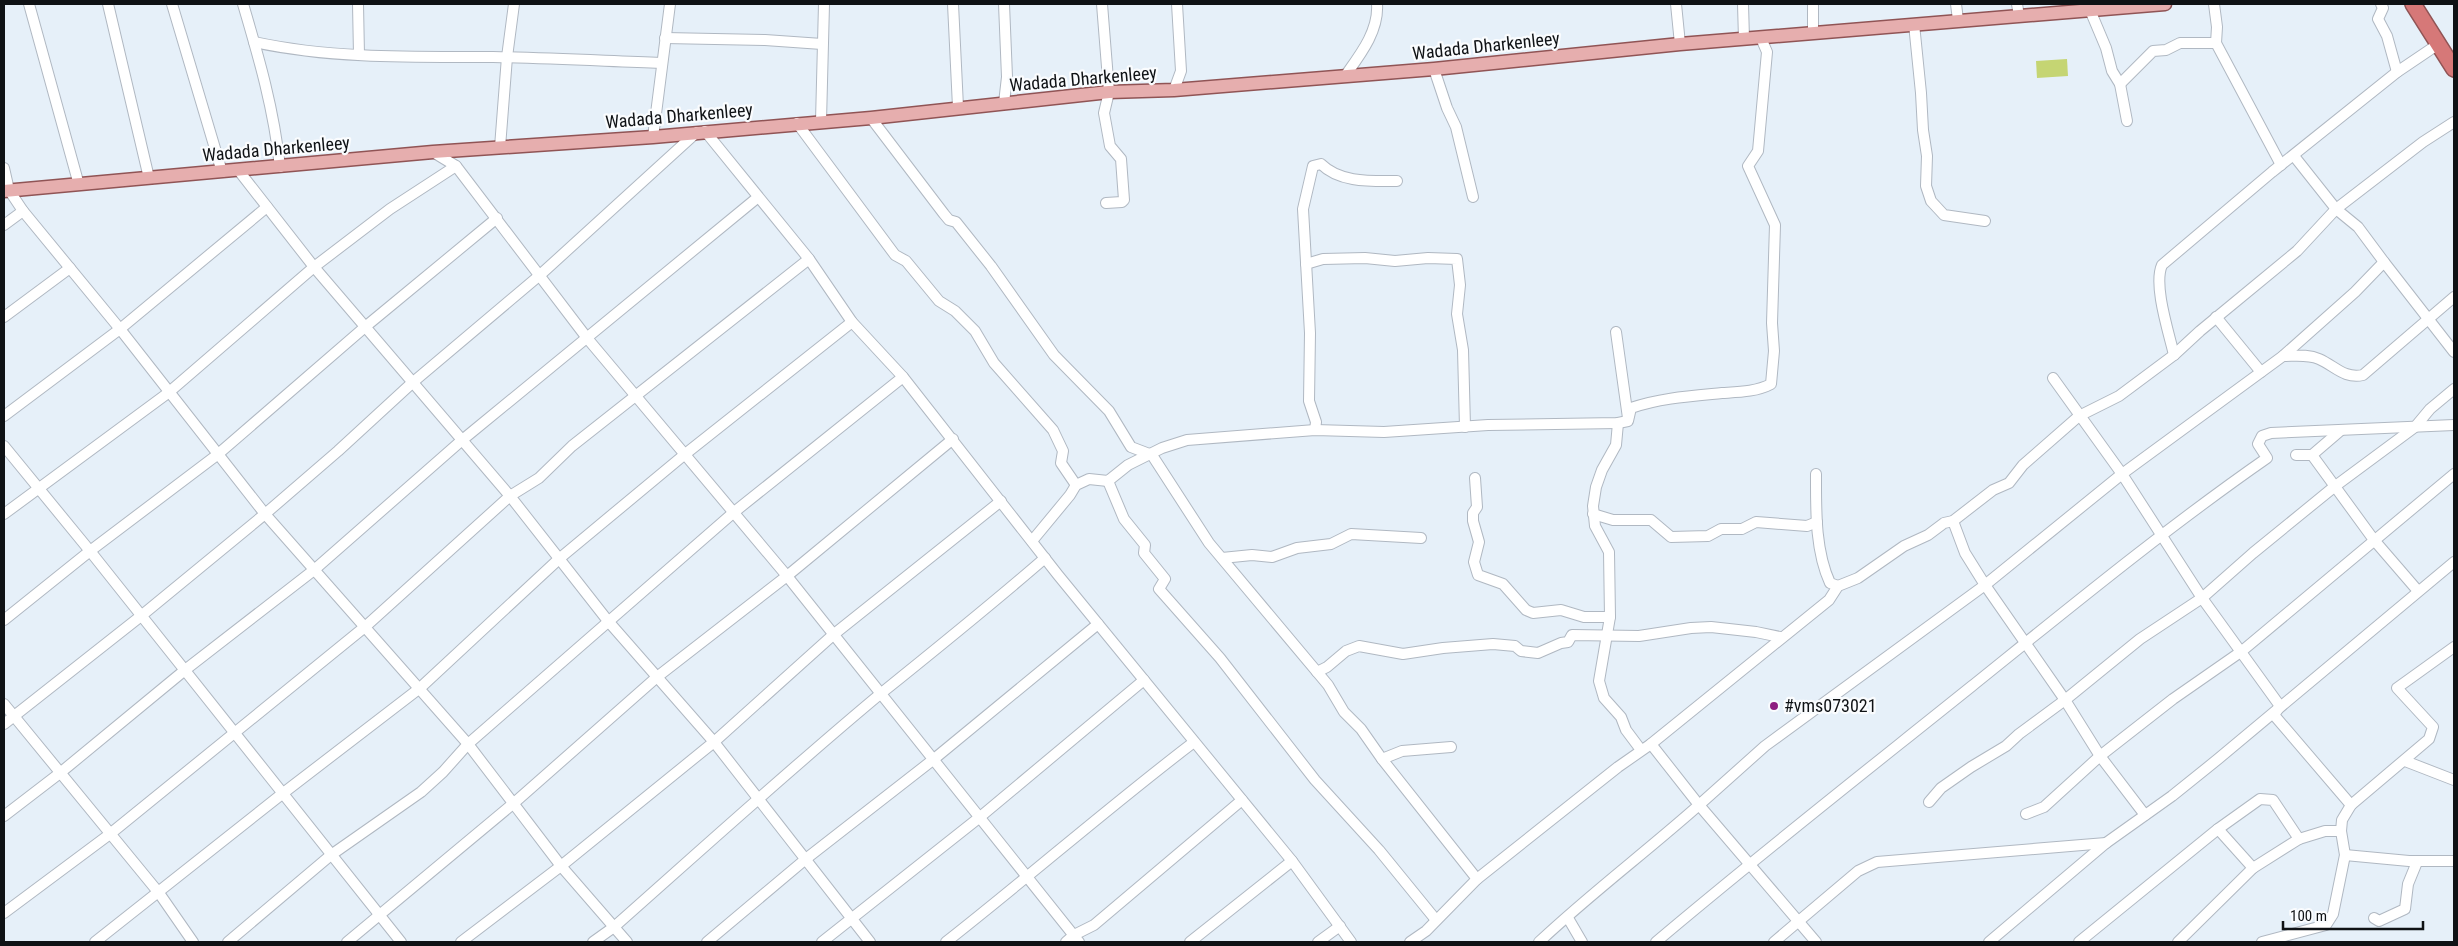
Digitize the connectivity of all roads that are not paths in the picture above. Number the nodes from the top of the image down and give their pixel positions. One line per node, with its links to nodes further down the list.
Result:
1 (29, 4): 67 (street)
2 (108, 4): 65 (street)
3 (172, 4): 64 (street)
4 (243, 4): 31 (street)
5 (358, 4): 37 (street)
6 (514, 4): 38 (street)
7 (670, 4): 28 (street)
8 (824, 4): 33 (street)
9 (953, 4): 48 (street)
10 (1004, 4): 47 (street)
11 (1102, 4): 46 (street)
12 (1177, 4): 45 (street)
13 (1377, 4): 43 (street)
14 (1676, 4): 34 (street)
15 (1743, 4): 30 (street)
16 (1813, 4): 27 (street)
17 (1956, 4): 25 (street)
18 (2165, 4): 23 (main road, Wadada Dharkenleey)
19 (2214, 4): 32 (street)
20 (2381, 4): 42 (street)
21 (2412, 4): 35 (highway)
22 (2425, 4): 36 (highway)
23 (2083, 8): 24 (main road, Wadada Dharkenleey); 44 (street)
24 (2018, 10): 25 (main road, Wadada Dharkenleey)
25 (1958, 20): 26 (main road, Wadada Dharkenleey)
26 (1914, 24): 27 (main road, Wadada Dharkenleey); 76 (street)
27 (1813, 33): 29 (main road, Wadada Dharkenleey)
28 (665, 38): 33 (street); 39 (street)
29 (1761, 38): 30 (main road, Wadada Dharkenleey); 105 (street)
30 (1744, 39): 34 (main road, Wadada Dharkenleey)
31 (254, 42): 37 (street); 61 (street)
32 (2216, 43): 44 (street); 59 (street)
33 (822, 44): 50 (street)
34 (1680, 44): 40 (main road, Wadada Dharkenleey)
35 (2437, 45): 41 (highway); 42 (street)
36 (2454, 54)
37 (359, 55): 38 (street)
38 (507, 57): 39 (street); 56 (street)
39 (661, 63): 55 (street)
40 (1434, 69): 43 (main road, Wadada Dharkenleey); 69 (street)
41 (2454, 69)
42 (2397, 72): 58 (street)
43 (1346, 76): 45 (main road, Wadada Dharkenleey)
44 (2120, 84): 51 (street)
45 (1174, 90): 46 (main road, Wadada Dharkenleey)
46 (1109, 92): 47 (main road, Wadada Dharkenleey); 71 (street)
47 (1004, 103): 48 (main road, Wadada Dharkenleey)
48 (958, 107): 49 (main road, Wadada Dharkenleey)
49 (871, 118): 50 (main road, Wadada Dharkenleey); 116 (street)
50 (821, 121): 53 (main road, Wadada Dharkenleey)
51 (2127, 121)
52 (2454, 122): 73 (street)
53 (797, 123): 54 (main road, Wadada Dharkenleey); 124 (street)
54 (701, 132): 55 (main road, Wadada Dharkenleey); 70 (street); 83 (street)
55 (653, 137): 56 (main road, Wadada Dharkenleey)
56 (500, 147): 57 (main road, Wadada Dharkenleey)
57 (433, 152): 60 (street); 61 (main road, Wadada Dharkenleey)
58 (2294, 156): 59 (street); 73 (street)
59 (2282, 165): 94 (street)
60 (456, 166): 75 (street); 81 (street)
61 (280, 167): 63 (main road, Wadada Dharkenleey)
62 (4, 168): 68 (street)
63 (239, 171): 64 (main road, Wadada Dharkenleey); 72 (street)
64 (222, 172): 65 (main road, Wadada Dharkenleey)
65 (149, 178): 67 (main road, Wadada Dharkenleey)
66 (1397, 181): 80 (street)
67 (80, 185): 68 (main road, Wadada Dharkenleey)
68 (6, 191): 74 (street)
69 (1473, 197)
70 (757, 198): 78 (street); 92 (street)
71 (1106, 203)
72 (267, 207): 81 (street); 90 (street)
73 (2336, 209): 79 (street); 86 (street)
74 (23, 211): 77 (street); 82 (street)
75 (497, 218): 83 (street); 89 (street)
76 (1985, 221)
77 (4, 225)
78 (809, 259): 88 (street); 102 (street)
79 (2384, 262): 87 (street); 95 (street)
80 (1306, 264): 107 (street); 109 (street)
81 (314, 267): 89 (street); 101 (street)
82 (70, 268): 85 (street); 90 (street)
83 (540, 275): 92 (street); 99 (street)
84 (2454, 297): 87 (street)
85 (4, 316)
86 (2216, 317): 94 (street); 96 (street)
87 (2429, 319): 93 (street); 95 (street)
88 (852, 322): 97 (street); 115 (street)
89 (365, 327): 99 (street); 114 (street)
90 (120, 329): 101 (street); 103 (street)
91 (1616, 332): 105 (street)
92 (587, 338): 102 (street); 112 (street)
93 (2454, 352)
94 (2174, 355): 104 (street)
95 (2283, 356): 96 (street)
96 (2261, 372): 120 (street)
97 (903, 377): 111 (street); 129 (street)
98 (2053, 378): 104 (street)
99 (412, 383): 112 (street); 131 (street)
100 (2454, 389): 108 (street)
101 (168, 393): 114 (street); 125 (street)
102 (635, 396): 115 (street); 127 (street)
103 (4, 416)
104 (2079, 416): 120 (street); 133 (street)
105 (1623, 422): 107 (street); 132 (street)
106 (2454, 425): 108 (street)
107 (1465, 427): 109 (street)
108 (2415, 427): 110 (street); 126 (street)
109 (1315, 430): 116 (street)
110 (2340, 431): 118 (street); 135 (street)
111 (953, 439): 128 (street); 145 (street)
112 (461, 441): 127 (street); 144 (street)
113 (4, 446): 125 (street)
114 (217, 455): 131 (street); 139 (street)
115 (684, 455): 129 (street); 140 (street)
116 (1152, 455): 123 (street); 142 (street)
117 (2296, 455): 118 (street)
118 (2312, 455): 126 (street)
119 (1816, 474): 134 (street)
120 (2122, 474): 135 (street); 146 (street)
121 (2454, 474): 137 (street)
122 (1474, 478): 151 (street)
123 (1108, 481): 124 (street); 219 (street)
124 (1076, 485): 138 (street)
125 (37, 487): 130 (street); 139 (street)
126 (2334, 487): 137 (street); 149 (street)
127 (510, 496): 140 (street); 155 (street)
128 (1001, 501): 138 (street); 157 (street)
129 (732, 513): 145 (street); 153 (street)
130 (4, 514)
131 (265, 514): 144 (street); 150 (street)
132 (1593, 514): 134 (street); 151 (street)
133 (1953, 521): 146 (street); 147 (street)
134 (1816, 522): 147 (street)
135 (2162, 536): 149 (street); 159 (street)
136 (1421, 538): 142 (street)
137 (2374, 540): 148 (street); 161 (street)
138 (1032, 541): 141 (street)
139 (90, 551): 150 (street); 152 (street)
140 (560, 558): 153 (street); 166 (street)
141 (1045, 558): 154 (street); 167 (street)
142 (1222, 558): 163 (street)
143 (2454, 562): 148 (street)
144 (314, 570): 155 (street); 162 (street)
145 (786, 576): 157 (street); 164 (street)
146 (1985, 585): 159 (street); 191 (street)
147 (1838, 586): 158 (street)
148 (2418, 591): 170 (street)
149 (2202, 598): 161 (street); 168 (street)
150 (141, 616): 162 (street); 171 (street)
151 (1610, 617): 156 (street)
152 (4, 620)
153 (608, 621): 164 (street); 176 (street)
154 (1098, 624): 165 (street); 181 (street)
155 (366, 626): 166 (street); 173 (street)
156 (1606, 634): 158 (street); 163 (street); 179 (street)
157 (833, 635): 167 (street); 174 (street)
158 (1780, 638): 177 (street)
159 (2026, 643): 168 (street); 208 (street)
160 (2454, 647): 183 (street)
161 (2242, 651): 170 (street); 180 (street)
162 (185, 670): 173 (street); 184 (street)
163 (1317, 672): 182 (street)
164 (657, 677): 174 (street); 190 (street)
165 (1144, 680): 175 (street); 196 (street)
166 (420, 688): 176 (street); 186 (street)
167 (880, 695): 181 (street); 187 (street)
168 (2065, 700): 180 (street); 189 (street)
169 (4, 704): 171 (street)
170 (2280, 706): 192 (street); 194 (street)
171 (14, 717): 172 (street); 184 (street)
172 (4, 724)
173 (234, 733): 186 (street); 199 (street)
174 (714, 742): 187 (street); 209 (street)
175 (1194, 742): 188 (street); 211 (street)
176 (468, 744): 190 (street); 202 (street)
177 (1651, 744): 179 (street); 191 (street)
178 (1451, 747): 182 (street)
179 (1641, 750): 212 (street)
180 (2100, 756): 193 (street); 194 (street)
181 (934, 759): 196 (street); 204 (street)
182 (1382, 759): 212 (street)
183 (2405, 761): 185 (street); 192 (street)
184 (60, 773): 195 (street); 199 (street)
185 (2454, 780)
186 (282, 794): 202 (street); 213 (street)
187 (759, 798): 204 (street); 222 (street)
188 (1242, 800): 205 (street); 223 (street)
189 (1929, 802)
190 (514, 803): 209 (street); 215 (street)
191 (1699, 805): 208 (street); 217 (street)
192 (2351, 805): 198 (street)
193 (2026, 814)
194 (2145, 815): 201 (street)
195 (4, 816)
196 (980, 817): 211 (street); 216 (street)
197 (2218, 829): 200 (street); 210 (street); 246 (street)
198 (2341, 831): 200 (street); 203 (street)
199 (110, 834): 213 (street); 214 (street)
200 (2299, 839): 210 (street)
201 (2106, 843): 220 (street); 245 (street)
202 (330, 855): 215 (street); 226 (street)
203 (2345, 855): 207 (street); 248 (street)
204 (806, 858): 216 (street); 232 (street)
205 (1292, 861): 221 (street); 236 (street)
206 (2454, 861): 207 (street)
207 (2417, 862): 218 (street)
208 (1750, 863): 220 (street); 242 (street)
209 (560, 866): 222 (street); 229 (street)
210 (2253, 868): 247 (street)
211 (1028, 878): 223 (street); 235 (street)
212 (1477, 879): 219 (street)
213 (159, 893): 224 (street); 225 (street)
214 (4, 913)
215 (381, 914): 227 (street); 228 (street)
216 (850, 918): 233 (street); 234 (street)
217 (1568, 918): 240 (street); 241 (street)
218 (2374, 918)
219 (1436, 920): 239 (street)
220 (1799, 920): 243 (street); 244 (street)
221 (1340, 926): 237 (street); 238 (street)
222 (614, 927): 230 (street); 231 (street)
223 (1073, 940)
224 (95, 942)
225 (193, 942)
226 (228, 942)
227 (347, 942)
228 (401, 942)
229 (461, 942)
230 (593, 942)
231 (627, 942)
232 (707, 942)
233 (822, 942)
234 (870, 942)
235 (946, 942)
236 (1190, 942)
237 (1318, 942)
238 (1352, 942)
239 (1410, 942)
240 (1538, 942)
241 (1582, 942)
242 (1656, 942)
243 (1774, 942)
244 (1816, 942)
245 (1990, 942)
246 (2079, 942)
247 (2178, 942)
248 (2262, 942)

